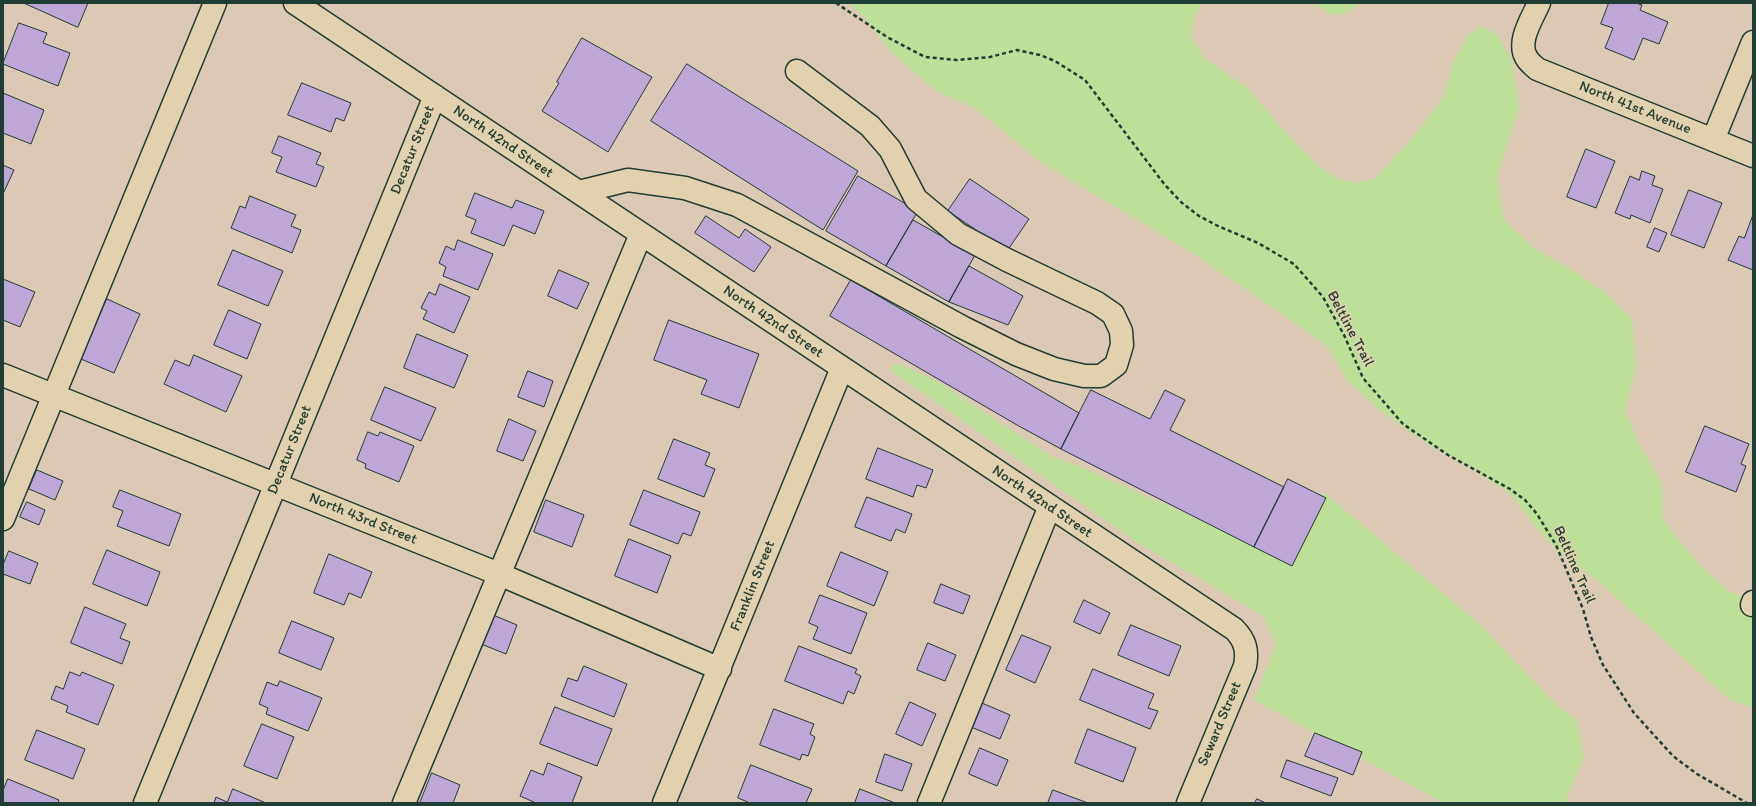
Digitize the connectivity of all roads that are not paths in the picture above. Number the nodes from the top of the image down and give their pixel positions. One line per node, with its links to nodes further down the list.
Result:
1 (215, 3): 13 (street)
2 (295, 3): 6 (street, North 42nd Street)
3 (1538, 3): 7 (street, North 41st Avenue)
4 (1753, 42): 7 (street)
5 (797, 71): 9 (street)
6 (435, 96): 9 (street, North 42nd Street); 14 (street, Decatur Street)
7 (1713, 140): 8 (street, North 41st Avenue)
8 (1753, 156)
9 (579, 192): 10 (street, North 42nd Street)
10 (641, 234): 11 (street, North 42nd Street); 17 (street)
11 (842, 368): 15 (street, North 42nd Street); 19 (street, Franklin Street)
12 (3, 375): 13 (street, North 43rd Street)
13 (53, 395): 14 (street, North 43rd Street); 16 (street)
14 (276, 484): 17 (street, North 43rd Street); 20 (street, Decatur Street)
15 (1050, 506): 18 (street, North 42nd Street); 23 (street)
16 (3, 519)
17 (499, 574): 19 (street, North 43rd Street); 21 (street)
18 (1245, 645): 24 (street, Seward Street)
19 (720, 669): 22 (street, Franklin Street)
20 (145, 803)
21 (404, 803)
22 (664, 803)
23 (929, 803)
24 (1188, 803)

